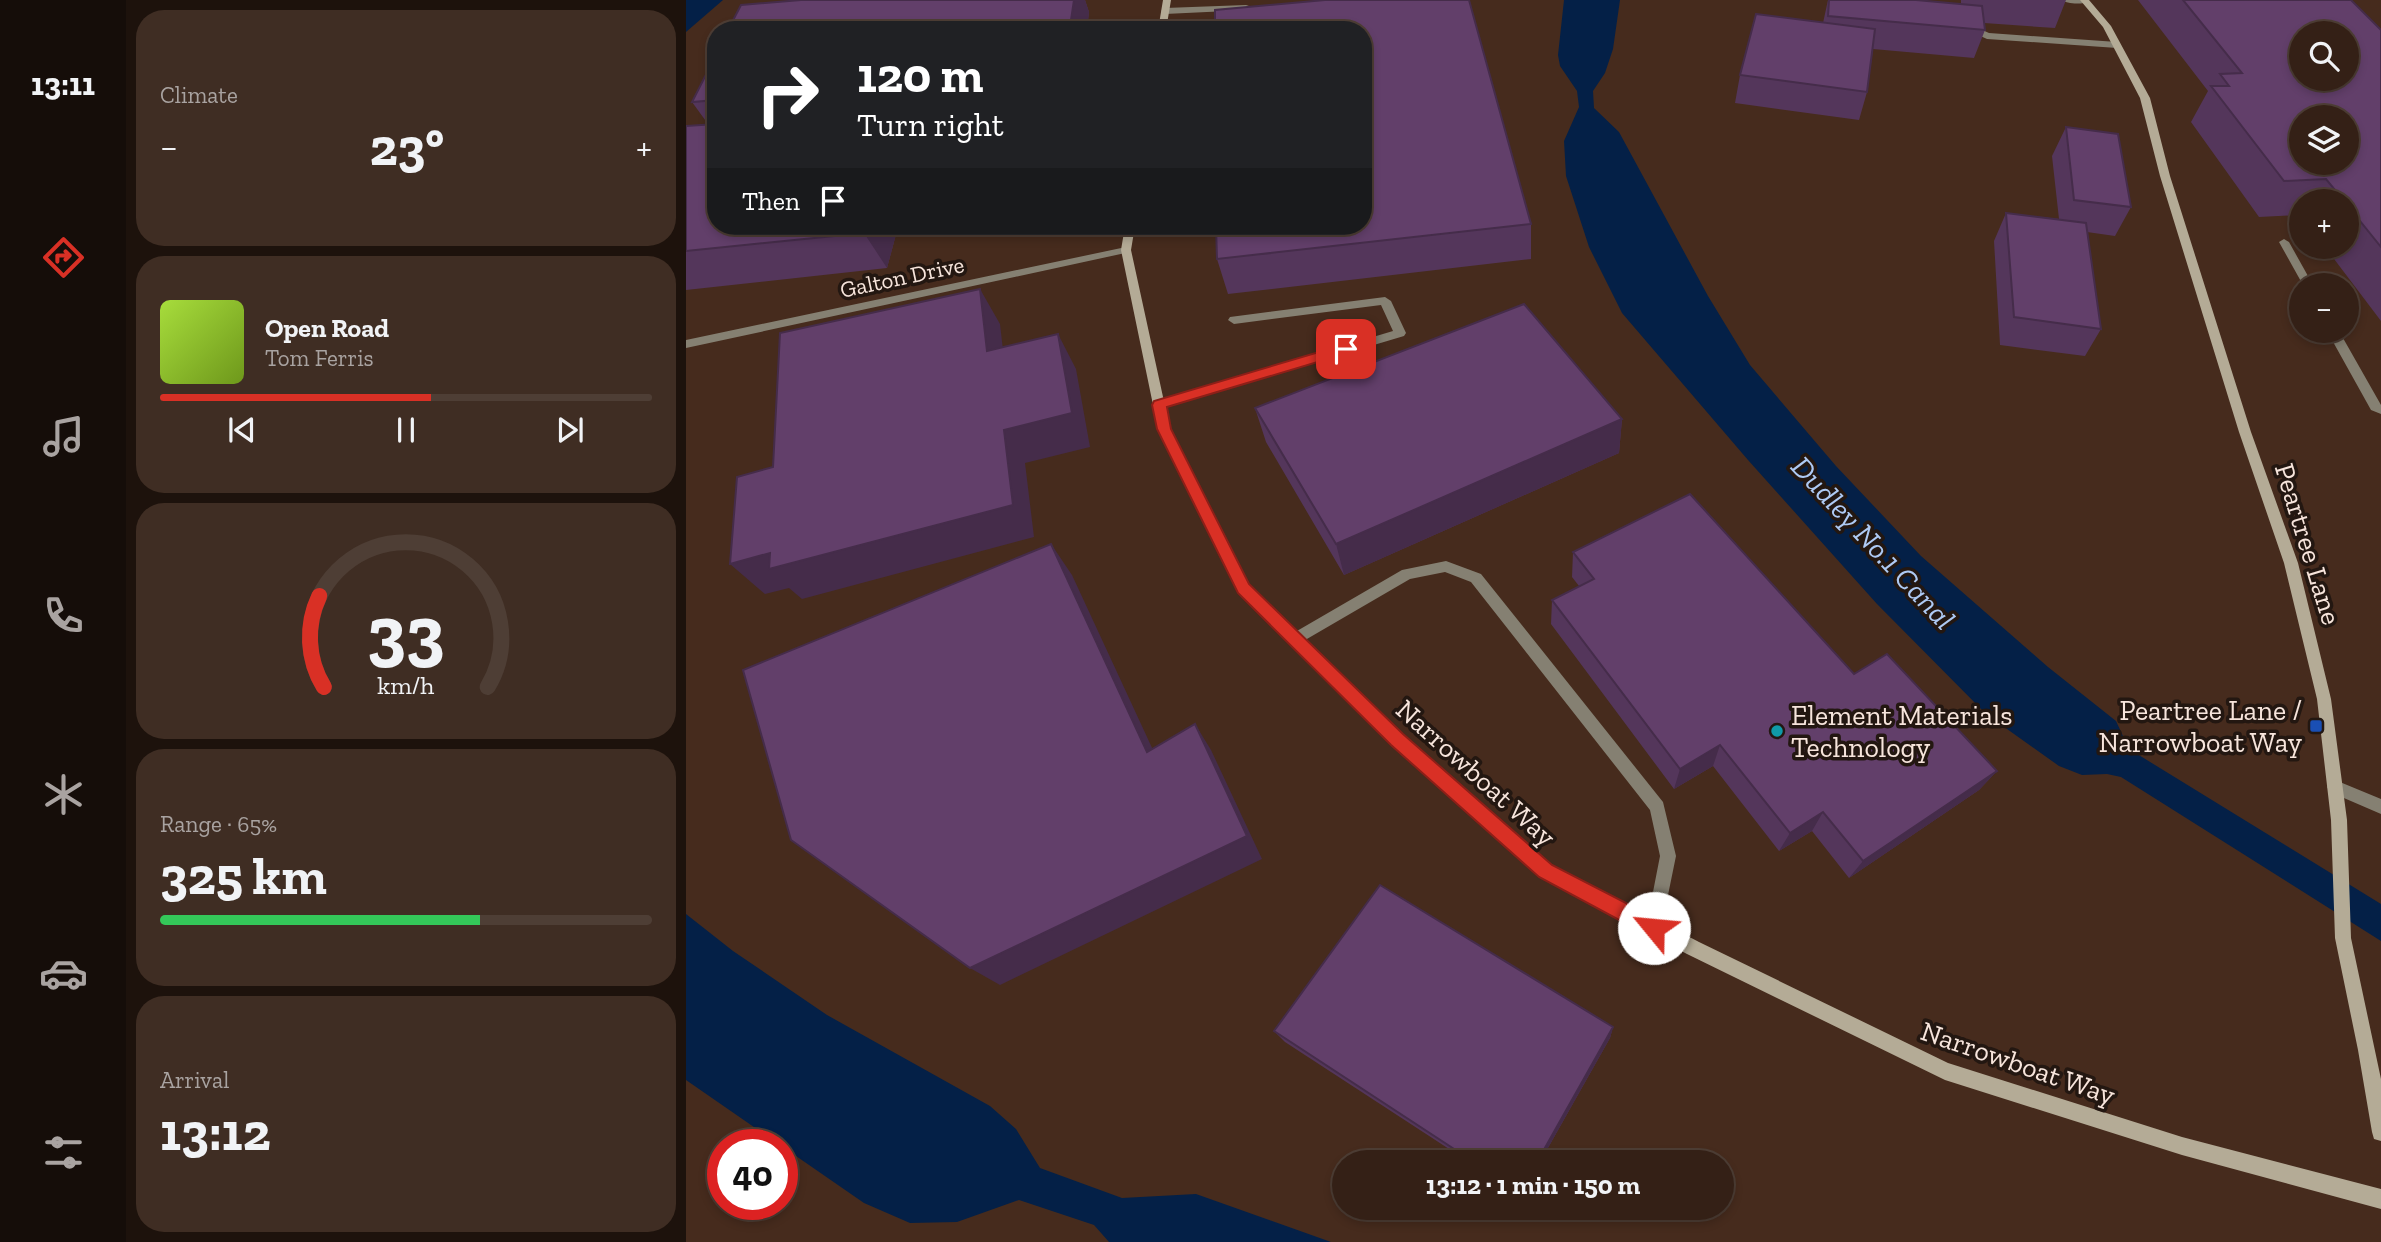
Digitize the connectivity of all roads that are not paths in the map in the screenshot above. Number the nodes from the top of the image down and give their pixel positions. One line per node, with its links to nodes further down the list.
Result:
1 (1167, 0): 5 (street)
2 (2065, 0): 3 (lane)
3 (2084, 1): 8 (street, Peartree Lane)
4 (1259, 7): 5 (lane)
5 (1165, 11): 6 (street)
6 (1163, 21)
7 (1962, 26): 8 (lane)
8 (2118, 45): 19 (street, Peartree Lane)
9 (1128, 235): 11 (street, Narrowboat Way)
10 (2284, 242): 12 (lane)
11 (1126, 250): 15 (lane, Galton Drive); 16 (street, Narrowboat Way)
12 (2301, 273)
13 (1234, 320): 16 (lane)
14 (2340, 343): 17 (lane)
15 (686, 344)
16 (1159, 405): 18 (street, Narrowboat Way)
17 (2381, 410)
18 (1295, 639): 21 (street, Narrowboat Way); 21 (lane)
19 (2335, 787): 20 (lane); 22 (street, Peartree Lane)
20 (2381, 807)
21 (1654, 928): 23 (street, Narrowboat Way)
22 (2381, 1132)
23 (2381, 1199)

